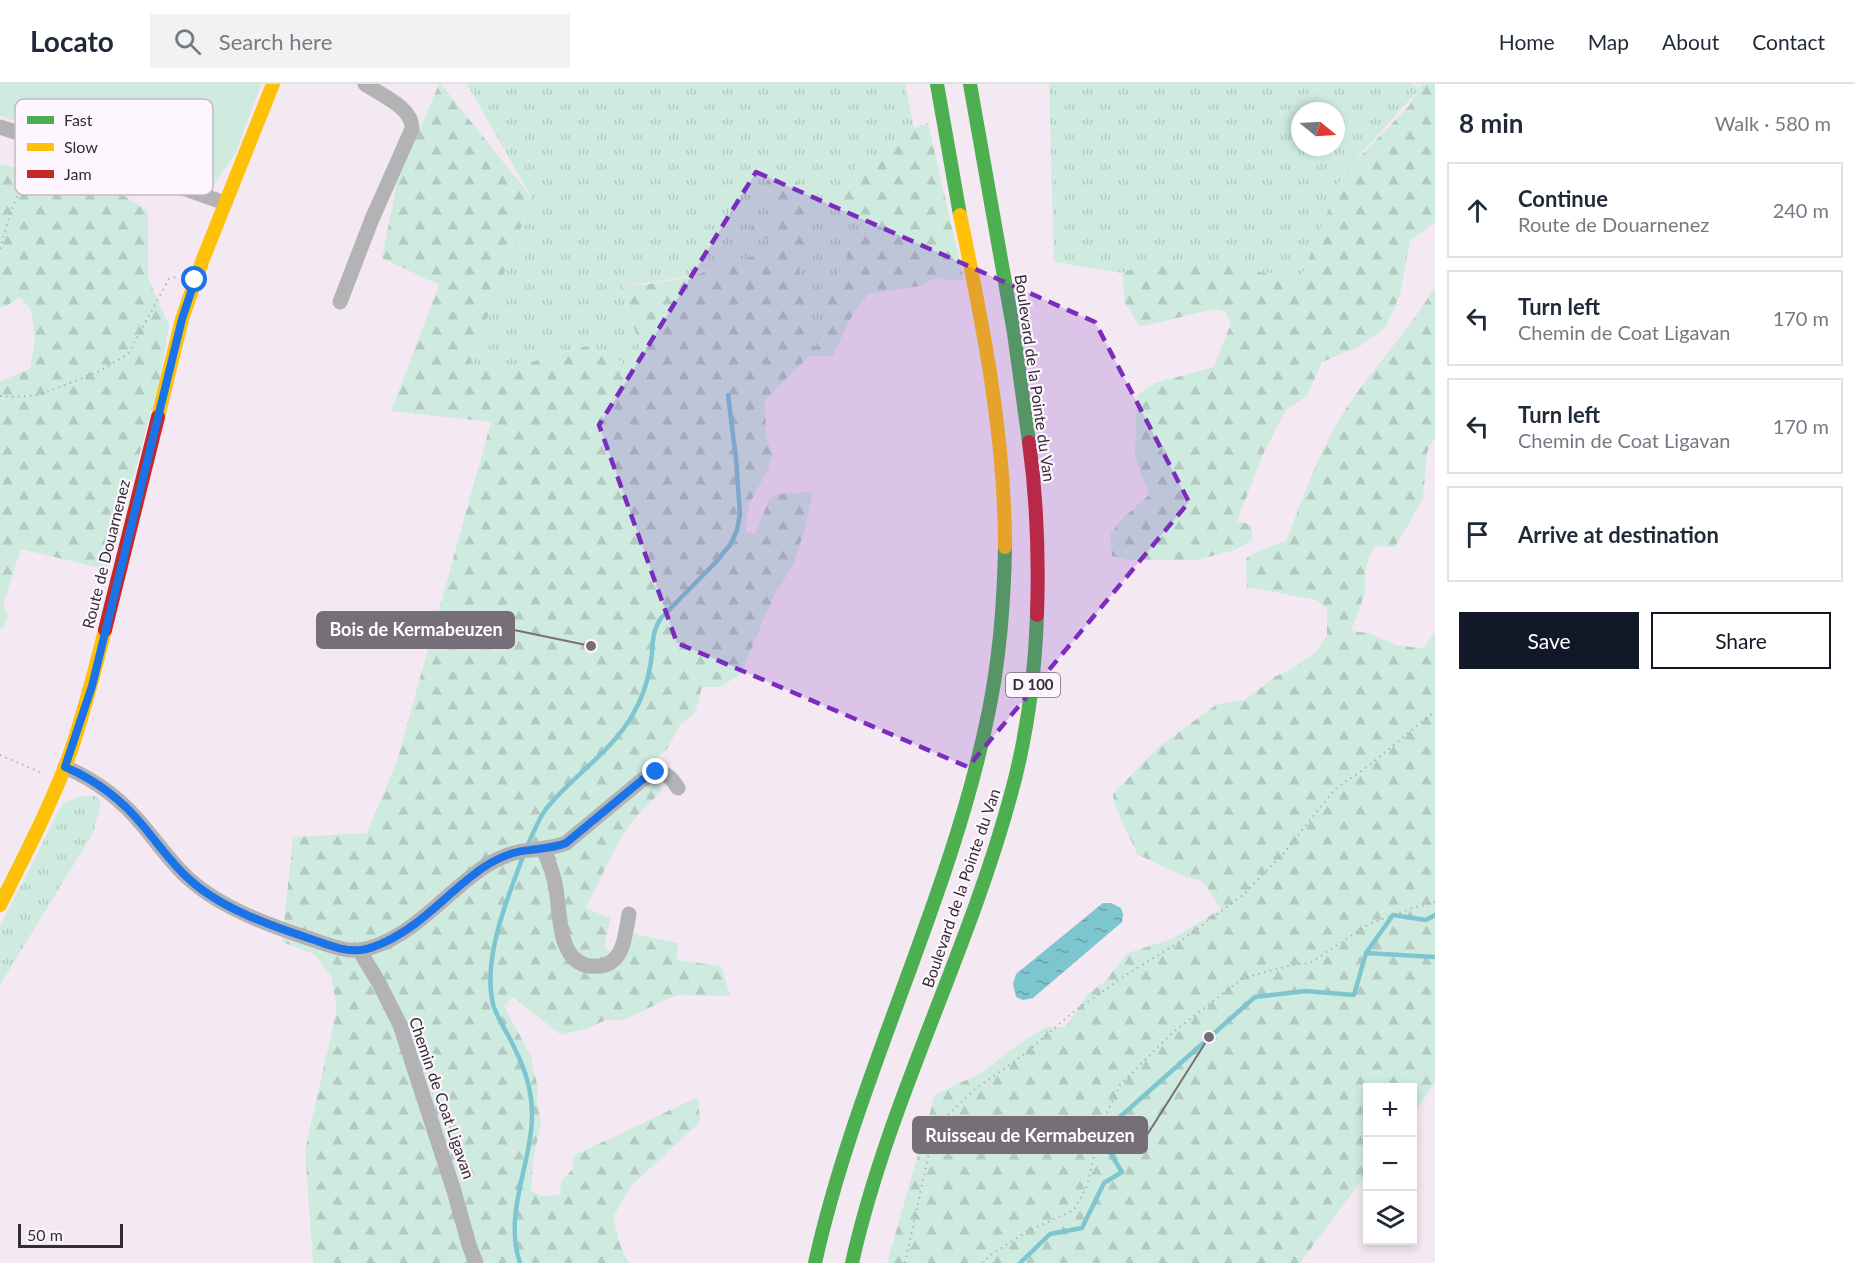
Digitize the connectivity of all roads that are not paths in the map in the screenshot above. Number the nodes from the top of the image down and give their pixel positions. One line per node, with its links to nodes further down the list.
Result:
1 (273, 84): 8 (main road, Route de Douarnenez)
2 (365, 84): 9 (street)
3 (937, 84): 17 (main road, Boulevard de la Pointe du Van / D 100)
4 (970, 84): 18 (main road, Boulevard de la Pointe du Van / D 100)
5 (0, 127): 6 (street)
6 (15, 132)
7 (202, 195): 8 (street)
8 (225, 203): 10 (main road, Route de Douarnenez)
9 (340, 302)
10 (62, 773): 13 (main road, Route de Douarnenez); 15 (street)
11 (678, 788): 12 (street)
12 (531, 850): 14 (street); 15 (street)
13 (0, 906)
14 (629, 914)
15 (359, 950): 16 (street, Chemin de Coat Ligavan)
16 (476, 1263)
17 (815, 1263)
18 (852, 1263)

